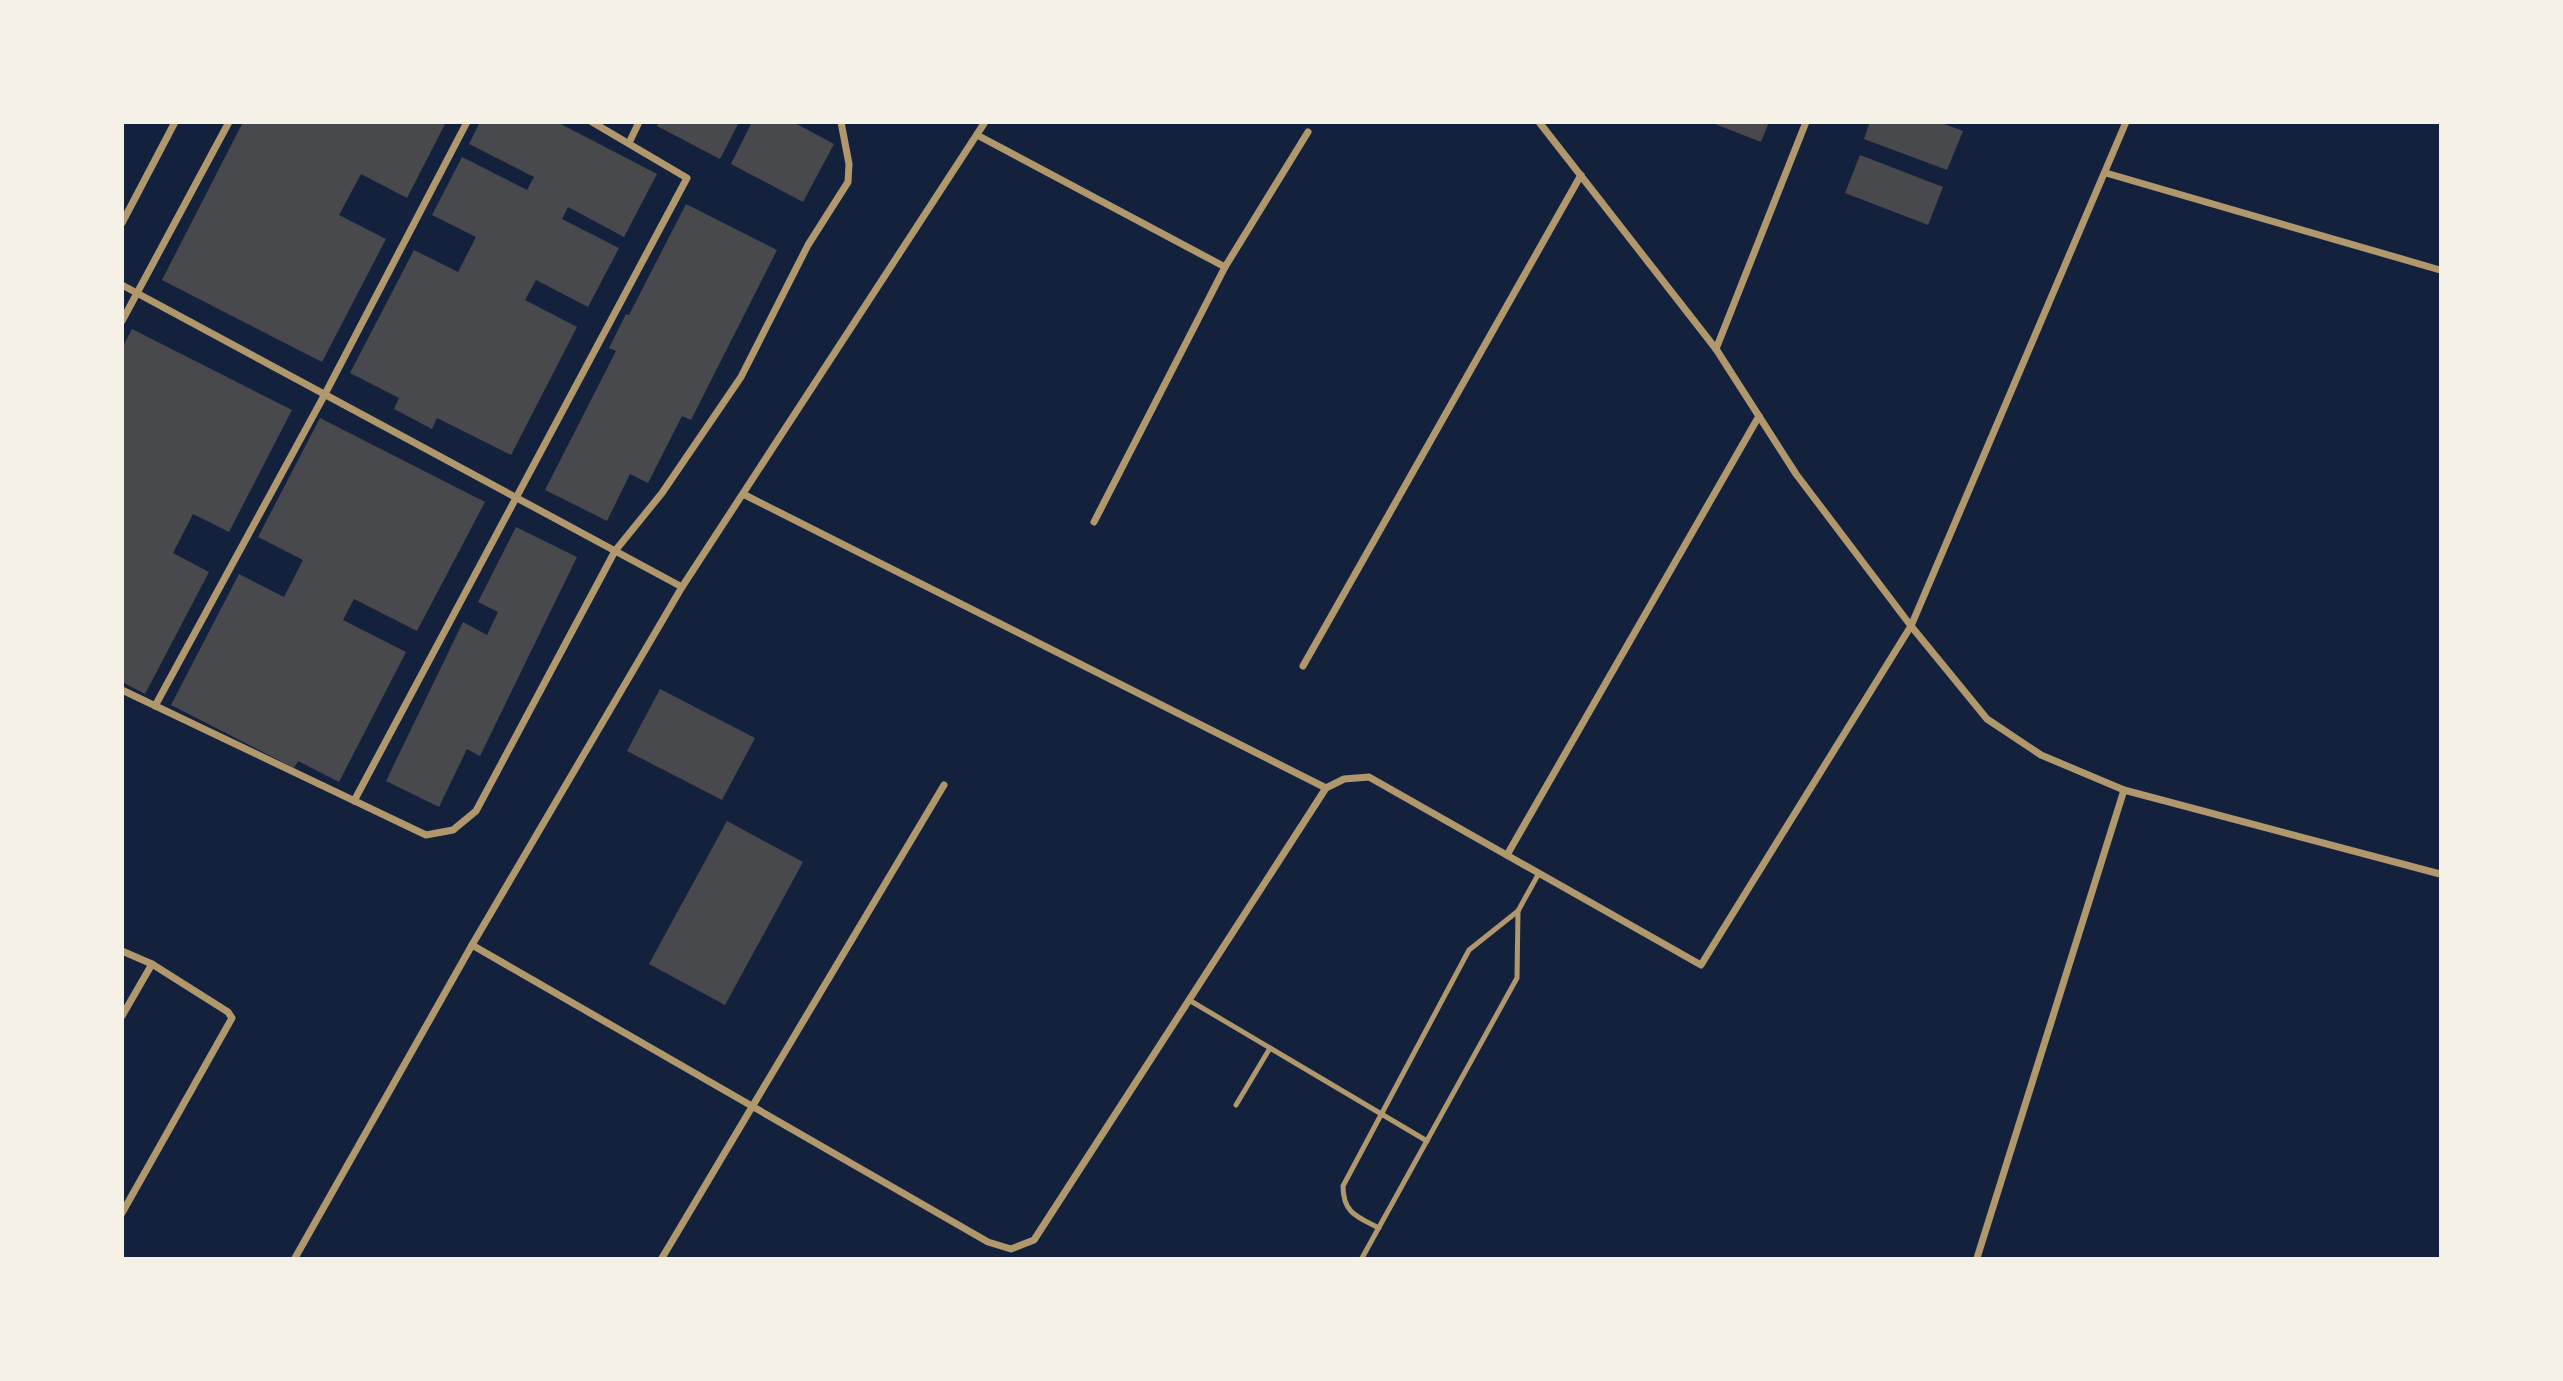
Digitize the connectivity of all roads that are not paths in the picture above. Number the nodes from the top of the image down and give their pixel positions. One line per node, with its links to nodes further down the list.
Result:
1 (175, 122): 16 (street)
2 (229, 122): 20 (street)
3 (467, 122): 23 (street)
4 (592, 122): 13 (street)
5 (639, 122): 13 (street)
6 (841, 122): 28 (street)
7 (985, 122): 12 (street)
8 (1539, 122): 15 (street)
9 (1806, 122): 22 (street)
10 (2126, 122): 14 (street)
11 (1308, 132): 17 (street)
12 (977, 135): 17 (street); 25 (street)
13 (629, 143): 26 (street)
14 (2106, 173): 18 (street); 30 (street)
15 (1581, 176): 22 (street); 31 (street)
16 (122, 223)
17 (1225, 267): 27 (street)
18 (2441, 270)
19 (122, 285): 20 (street)
20 (137, 292): 21 (street); 23 (street)
21 (122, 321)
22 (1716, 349): 24 (street)
23 (326, 394): 26 (street); 33 (street)
24 (1759, 415): 30 (street); 38 (street)
25 (743, 494): 29 (street); 35 (street)
26 (516, 498): 28 (street); 37 (street)
27 (1094, 522)
28 (615, 551): 29 (street); 37 (street)
29 (682, 587): 42 (street)
30 (1911, 626): 36 (street); 39 (street)
31 (1303, 666)
32 (122, 690): 33 (street)
33 (155, 706): 37 (street)
34 (944, 785): 49 (street)
35 (1326, 788): 38 (street); 45 (street)
36 (2124, 790): 40 (street); 57 (street)
37 (355, 801)
38 (1507, 855): 39 (street)
39 (1539, 873): 41 (lane)
40 (2441, 874)
41 (1518, 911): 50 (lane); 51 (lane)
42 (472, 945): 49 (street); 54 (street)
43 (122, 951): 44 (street)
44 (152, 964): 46 (street); 52 (street)
45 (1189, 999): 47 (lane); 49 (street)
46 (122, 1016)
47 (1270, 1048): 48 (lane); 50 (lane)
48 (1236, 1105)
49 (752, 1107): 55 (street)
50 (1381, 1114): 51 (lane); 53 (lane)
51 (1427, 1141): 53 (lane)
52 (122, 1213)
53 (1379, 1228): 56 (lane)
54 (295, 1258)
55 (662, 1258)
56 (1362, 1258)
57 (1977, 1258)

